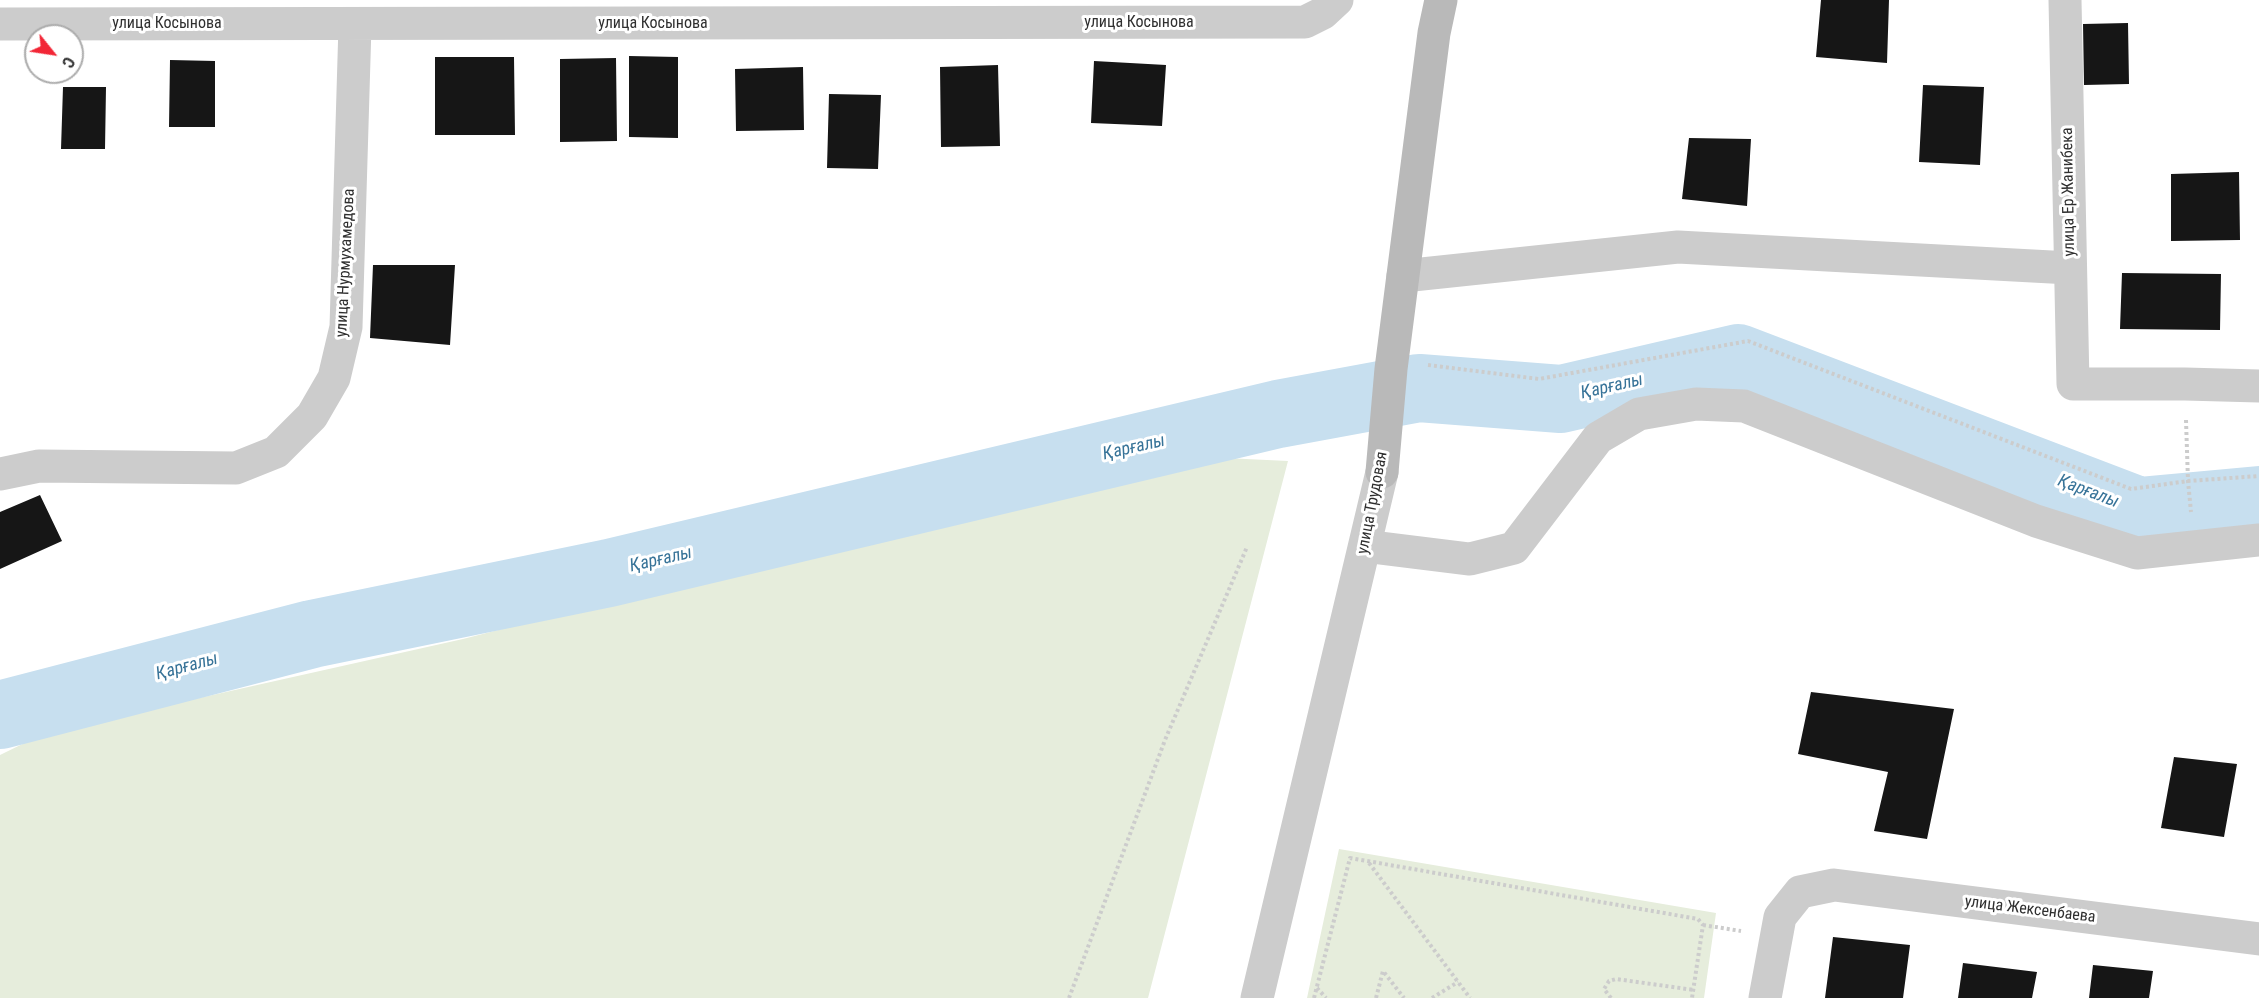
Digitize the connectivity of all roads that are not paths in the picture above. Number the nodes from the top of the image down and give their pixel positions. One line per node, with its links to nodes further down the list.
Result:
1 (1337, 0): 5 (street, улица Косынова)
2 (1441, 0): 7 (street, улица Трудовая)
3 (2065, 0): 6 (street, улица Ер Жанибека)
4 (0, 24): 5 (street, улица Косынова)
5 (355, 25): 9 (street, улица Нурмухамедова)
6 (2070, 267): 7 (street); 8 (street, улица Ер Жанибека)
7 (1403, 276): 11 (street, улица Трудовая)
8 (2259, 387)
9 (0, 474)
10 (2259, 540): 11 (street)
11 (1365, 546): 13 (street, улица Трудовая)
12 (2259, 939): 14 (street, улица Жексенбаева)
13 (1257, 998)
14 (1766, 998)

